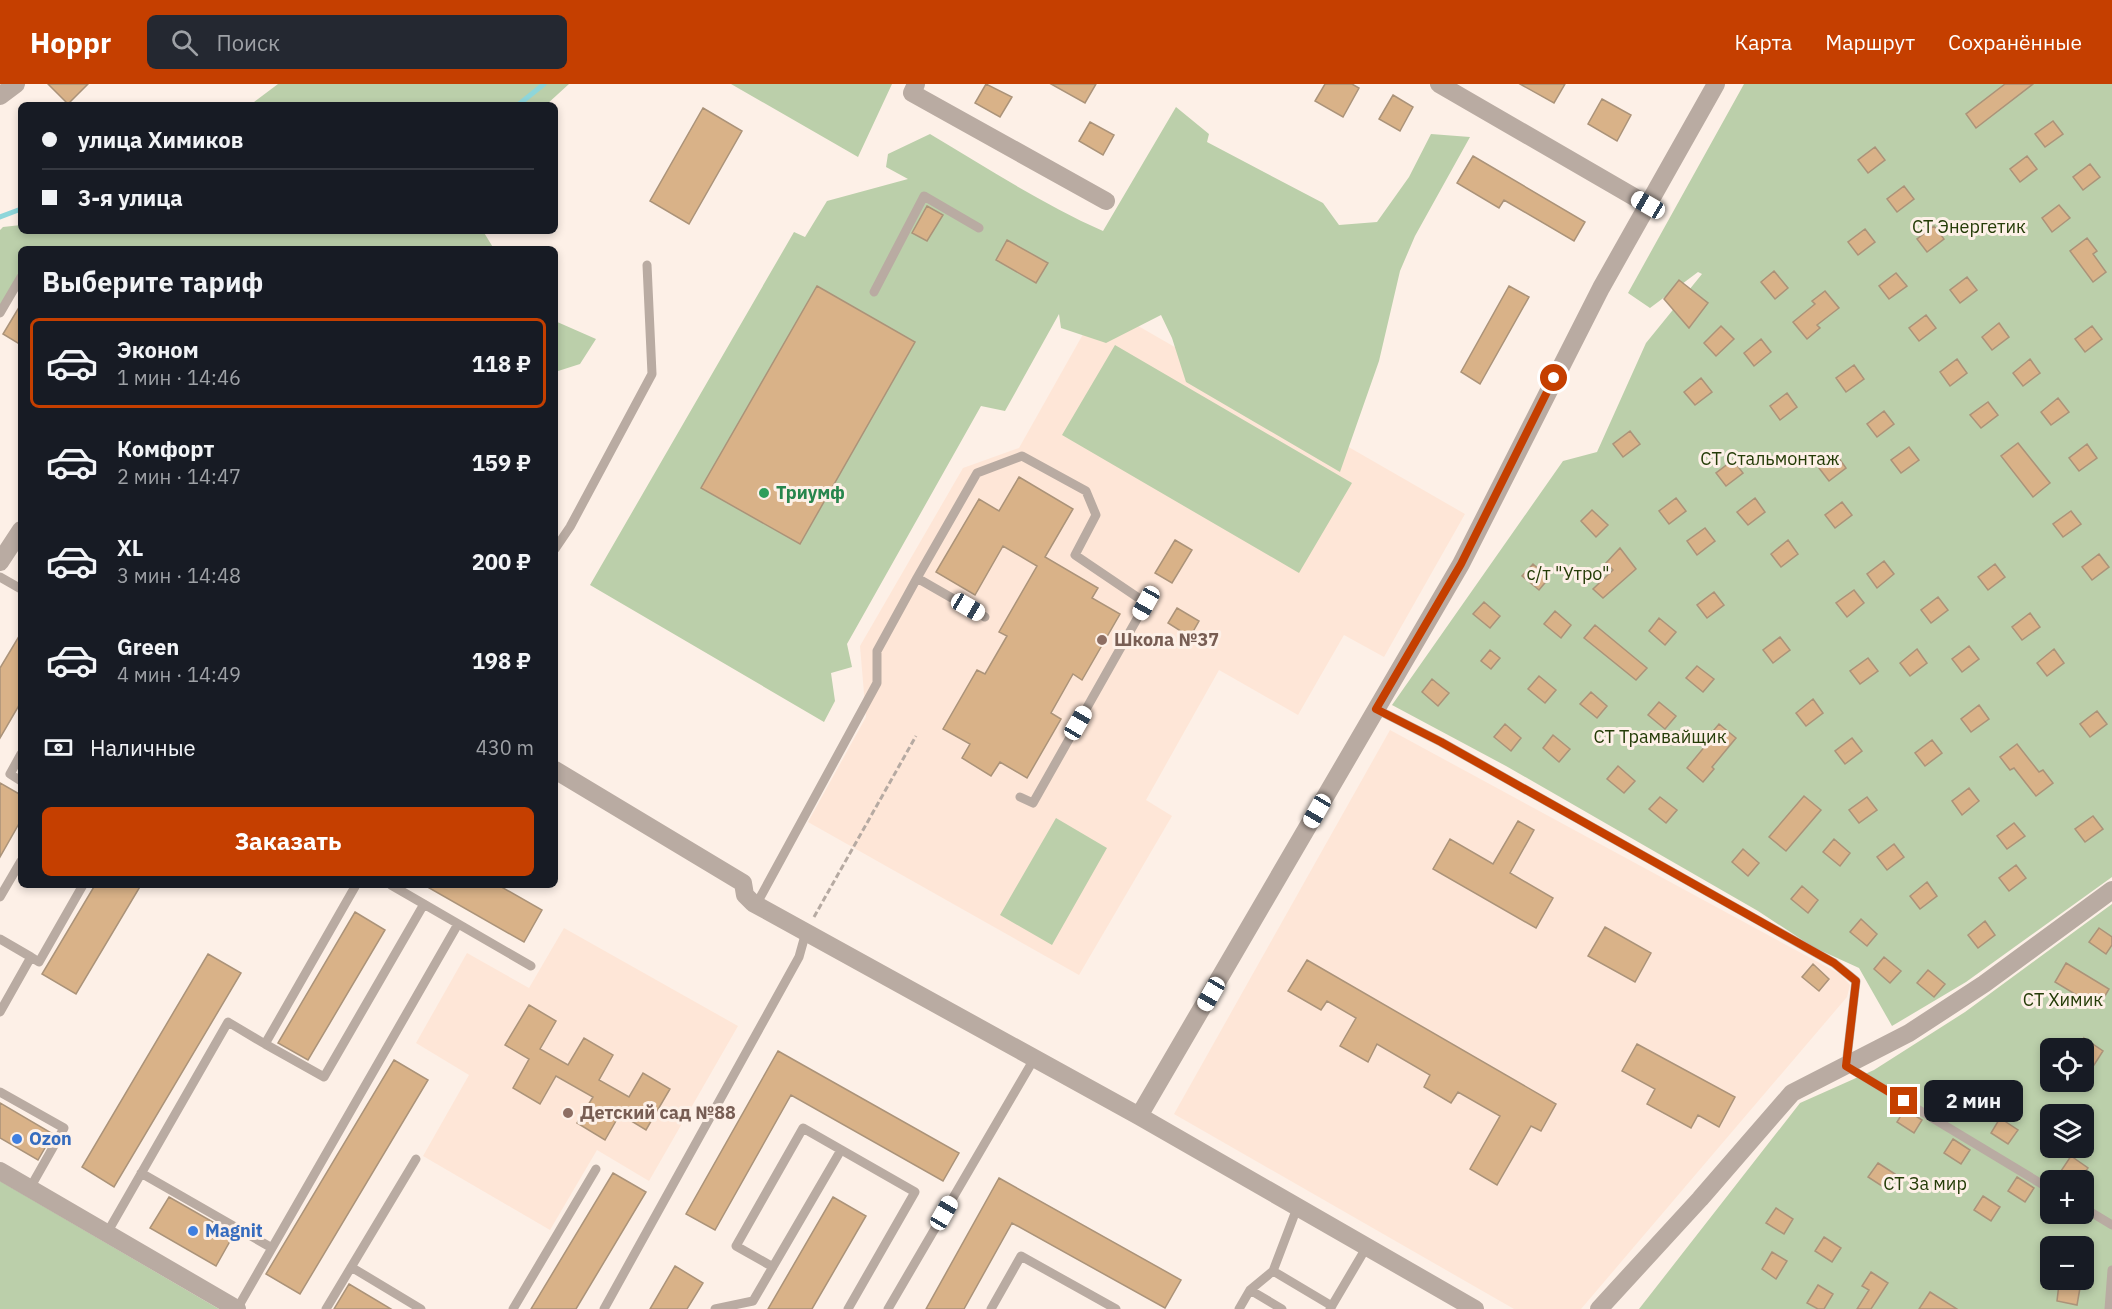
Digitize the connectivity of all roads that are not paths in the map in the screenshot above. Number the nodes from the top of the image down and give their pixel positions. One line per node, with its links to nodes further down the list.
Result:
1 (16, 84): 5 (street)
2 (1439, 84): 7 (street)
3 (1716, 84): 7 (street)
4 (914, 88): 6 (street)
5 (0, 96)
6 (1106, 201)
7 (1648, 205): 20 (street)
8 (979, 228): 11 (lane)
9 (647, 264): 14 (lane)
10 (18, 282): 12 (lane)
11 (874, 292)
12 (0, 313)
13 (18, 535): 15 (street)
14 (558, 544)
15 (0, 562)
16 (0, 577): 18 (lane)
17 (917, 578): 19 (lane); 24 (lane); 32 (lane)
18 (18, 587)
19 (986, 617)
20 (1376, 709): 41 (lane); 43 (street)
21 (18, 759): 23 (lane)
22 (558, 772): 32 (street)
23 (18, 779)
24 (1020, 797)
25 (18, 866): 30 (lane)
26 (81, 888): 36 (lane)
27 (354, 888): 39 (lane)
28 (396, 888): 31 (lane)
29 (2112, 890): 41 (street)
30 (0, 897)
31 (424, 904): 33 (lane); 39 (lane)
32 (756, 904): 34 (street)
33 (458, 924): 37 (lane); 55 (lane)
34 (806, 932): 40 (street); 67 (lane)
35 (0, 939): 36 (lane)
36 (31, 957): 38 (lane)
37 (531, 966)
38 (0, 1012)
39 (266, 1044): 48 (lane)
40 (1034, 1059): 43 (street); 70 (lane)
41 (1846, 1066): 49 (lane); 76 (street)
42 (0, 1092): 50 (lane)
43 (1139, 1116): 51 (street)
44 (841, 1150): 58 (lane); 58 (lane); 69 (lane)
45 (416, 1159): 57 (lane)
46 (596, 1169): 66 (lane)
47 (0, 1171): 50 (street)
48 (141, 1173): 54 (lane); 55 (lane)
49 (2040, 1183)
50 (30, 1188): 54 (street)
51 (1297, 1208): 56 (street); 59 (lane)
52 (2094, 1214): 53 (lane)
53 (2112, 1225)
54 (107, 1233): 63 (street)
55 (272, 1248): 63 (lane)
56 (1366, 1248): 62 (lane); 75 (street)
57 (351, 1267): 64 (lane); 65 (lane)
58 (773, 1267): 68 (lane)
59 (1273, 1270): 61 (lane); 62 (lane)
60 (2112, 1270): 77 (lane)
61 (1250, 1290): 73 (lane); 74 (lane)
62 (1331, 1307)
63 (237, 1309)
64 (326, 1309)
65 (421, 1309)
66 (513, 1309)
67 (604, 1309)
68 (715, 1309)
69 (848, 1309)
70 (888, 1309)
71 (991, 1309): 72 (lane)
72 (1116, 1309)
73 (1239, 1309)
74 (1282, 1309)
75 (1476, 1309)
76 (1599, 1309)
77 (2109, 1309)

